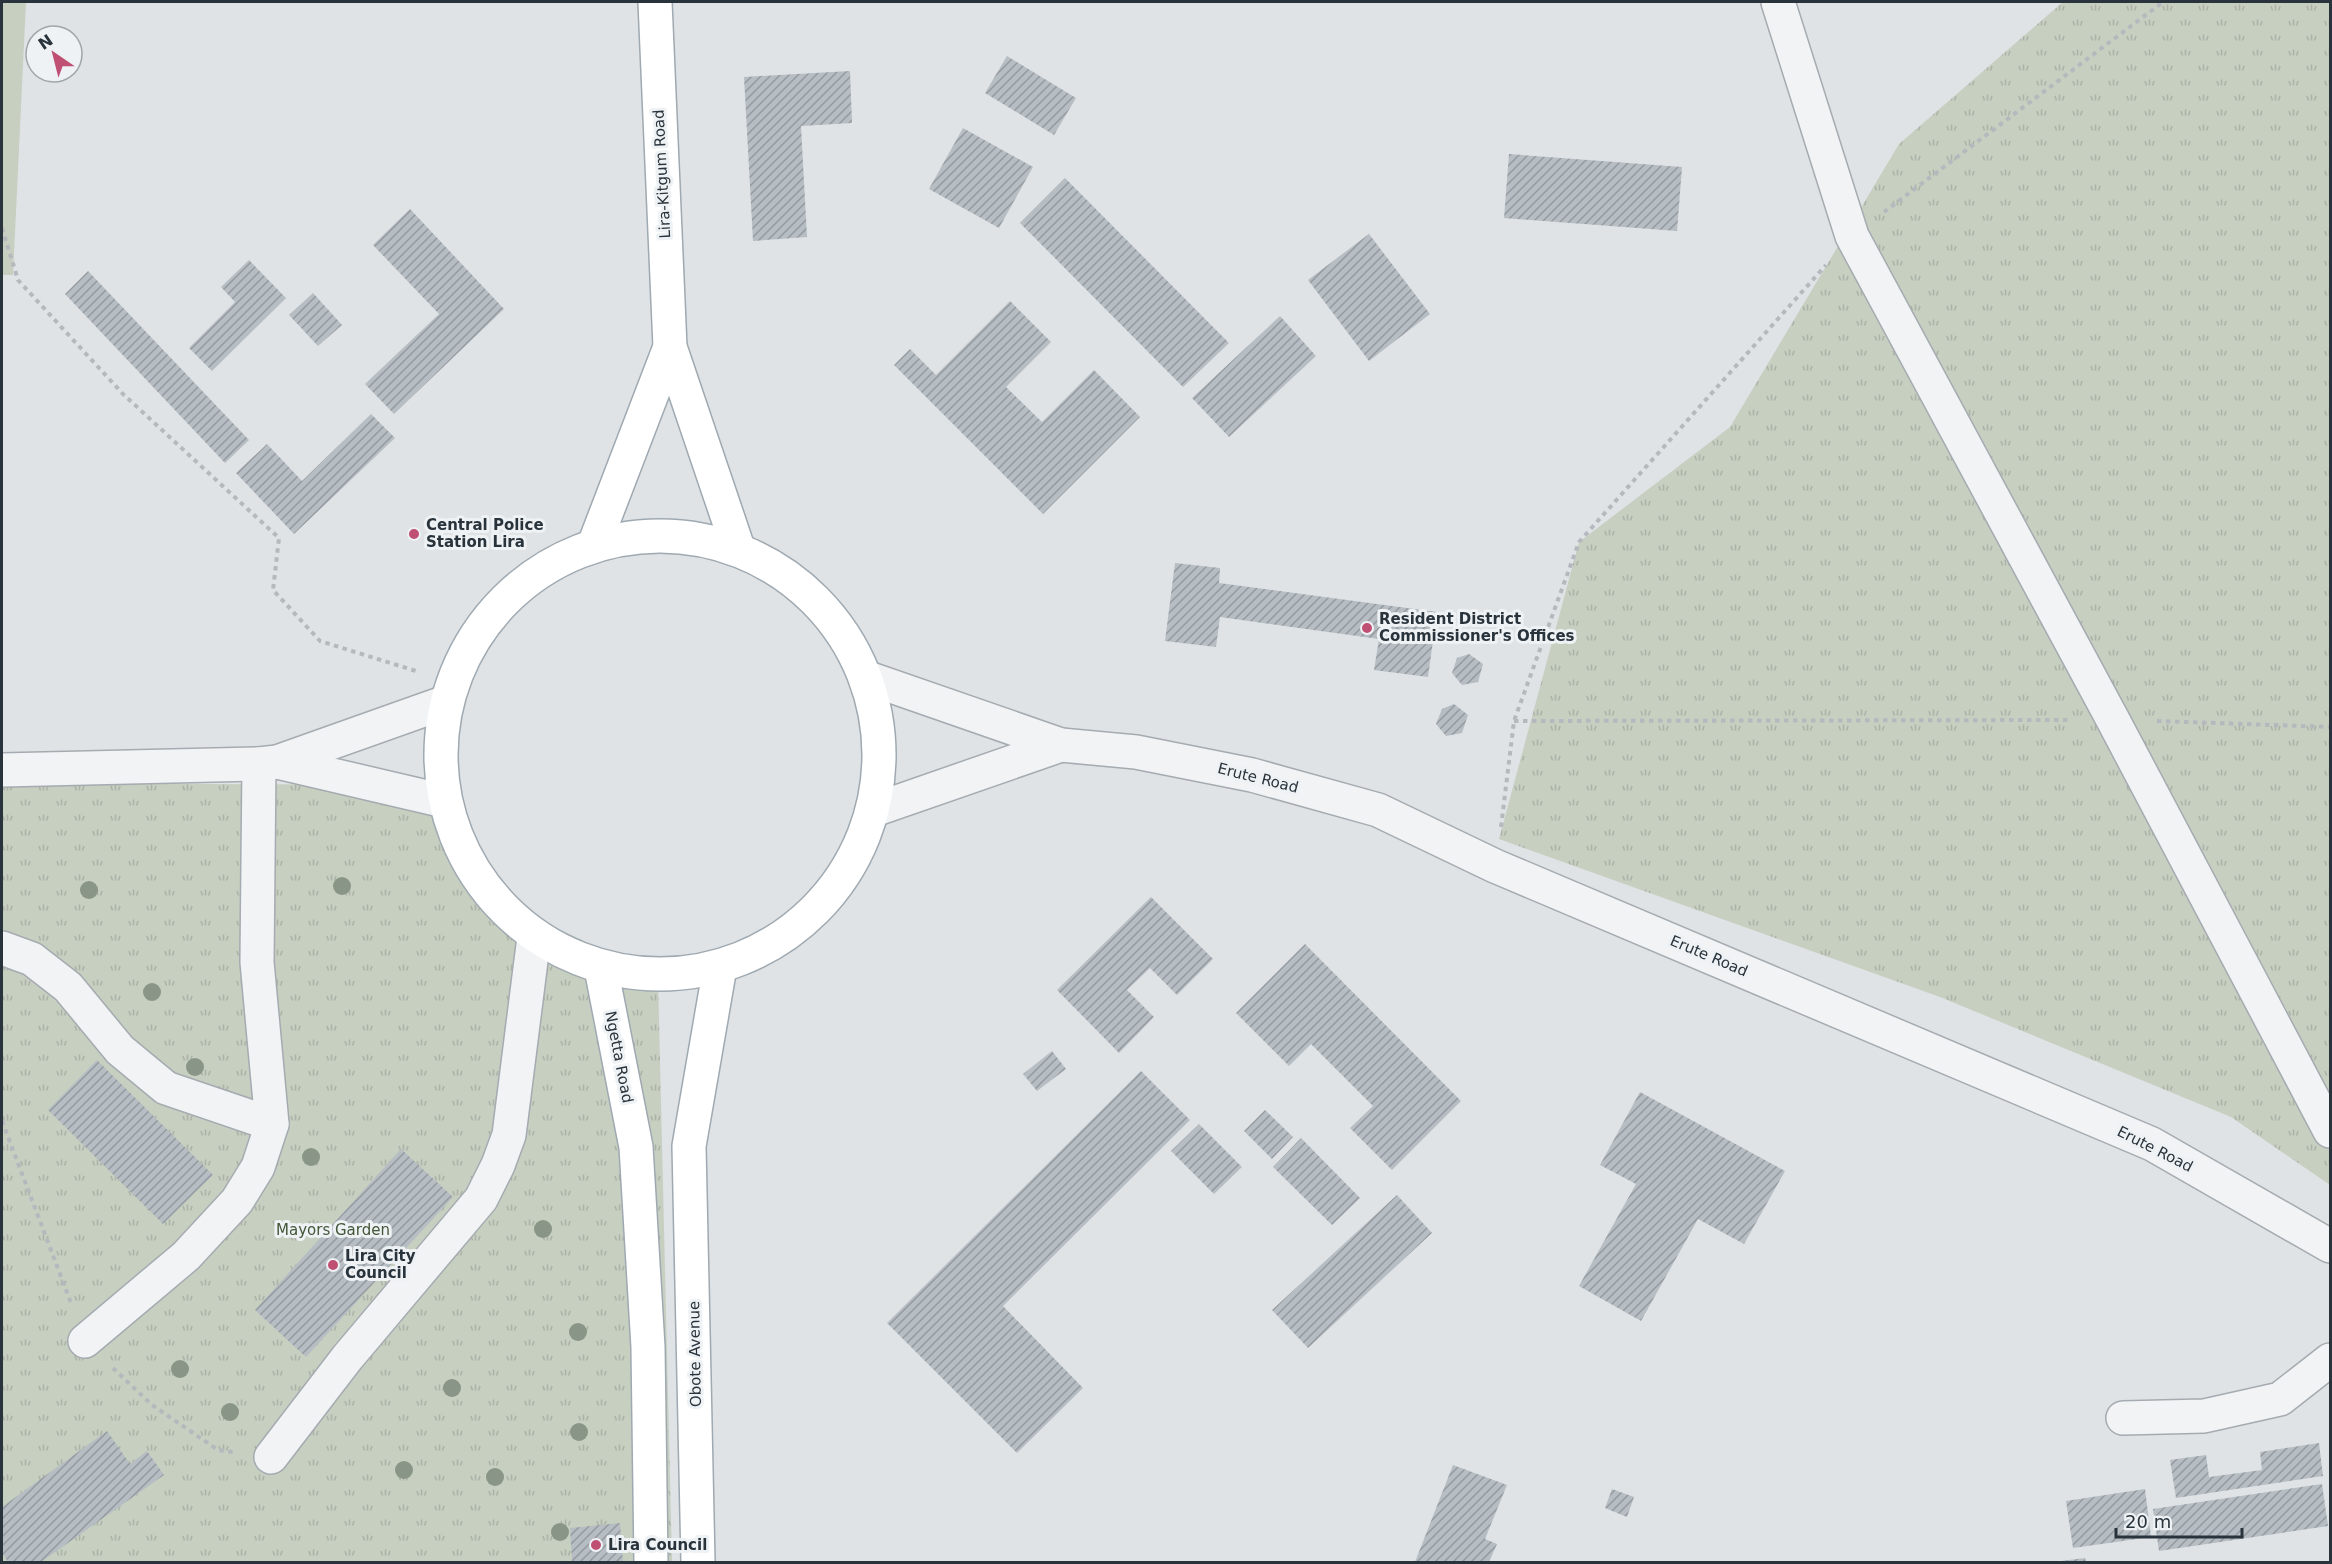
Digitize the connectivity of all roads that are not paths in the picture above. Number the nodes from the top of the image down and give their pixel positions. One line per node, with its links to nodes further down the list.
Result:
1 (655, 2): 3 (main road, Lira-Kitgum Road)
2 (1778, 2): 18 (street)
3 (670, 347): 4 (main road, Lira-Kitgum Road); 5 (main road, Lira-Kitgum Road)
4 (594, 545): 5 (main road); 7 (main road)
5 (738, 548): 6 (main road)
6 (868, 678): 8 (street); 12 (main road)
7 (449, 692): 9 (street); 11 (main road)
8 (1060, 745): 12 (street); 19 (street, Erute Road)
9 (268, 763): 10 (street); 11 (street); 17 (street)
10 (2, 770)
11 (444, 801): 13 (main road)
12 (874, 810): 15 (main road)
13 (534, 937): 16 (main road); 23 (street)
14 (2, 948): 17 (street)
15 (720, 967): 16 (main road); 25 (main road, Obote Avenue)
16 (601, 968): 24 (main road, Ngetta Road)
17 (272, 1124): 20 (street)
18 (2331, 1131)
19 (2331, 1246)
20 (85, 1341)
21 (2331, 1360): 22 (street)
22 (2123, 1418)
23 (271, 1457)
24 (651, 1563)
25 (698, 1563)

